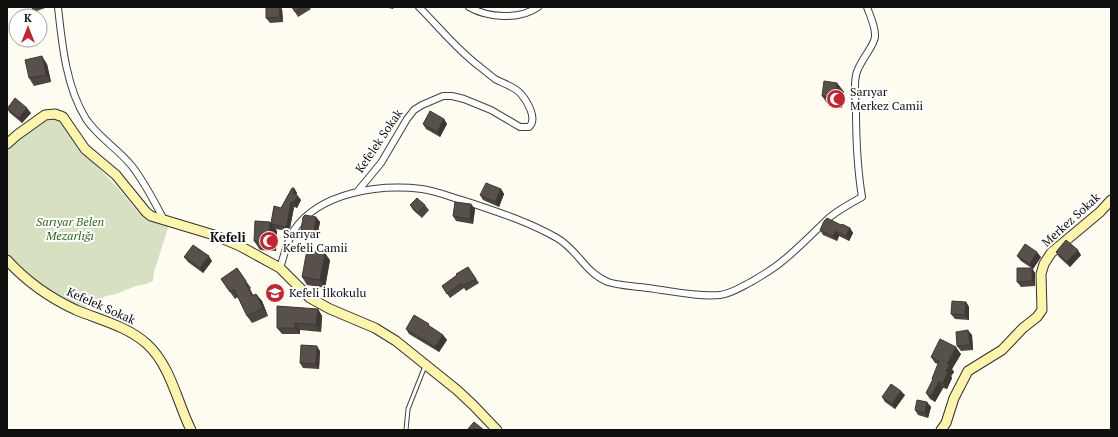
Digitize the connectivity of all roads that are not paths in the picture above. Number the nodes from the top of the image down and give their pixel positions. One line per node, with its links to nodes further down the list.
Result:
1 (58, 7): 9 (street)
2 (418, 7): 7 (street, Kefelek Sokak)
3 (469, 7): 4 (street)
4 (538, 7)
5 (867, 7): 7 (street, Kefelek Sokak)
6 (7, 144): 9 (street)
7 (357, 192): 11 (street, Kefelek Sokak)
8 (1111, 200): 16 (street, Merkez Sokak)
9 (164, 220): 11 (street)
10 (7, 260): 13 (street, Kefelek Sokak)
11 (280, 268): 12 (street)
12 (426, 365): 14 (lane); 15 (street)
13 (191, 430)
14 (406, 430)
15 (497, 430)
16 (941, 430)

